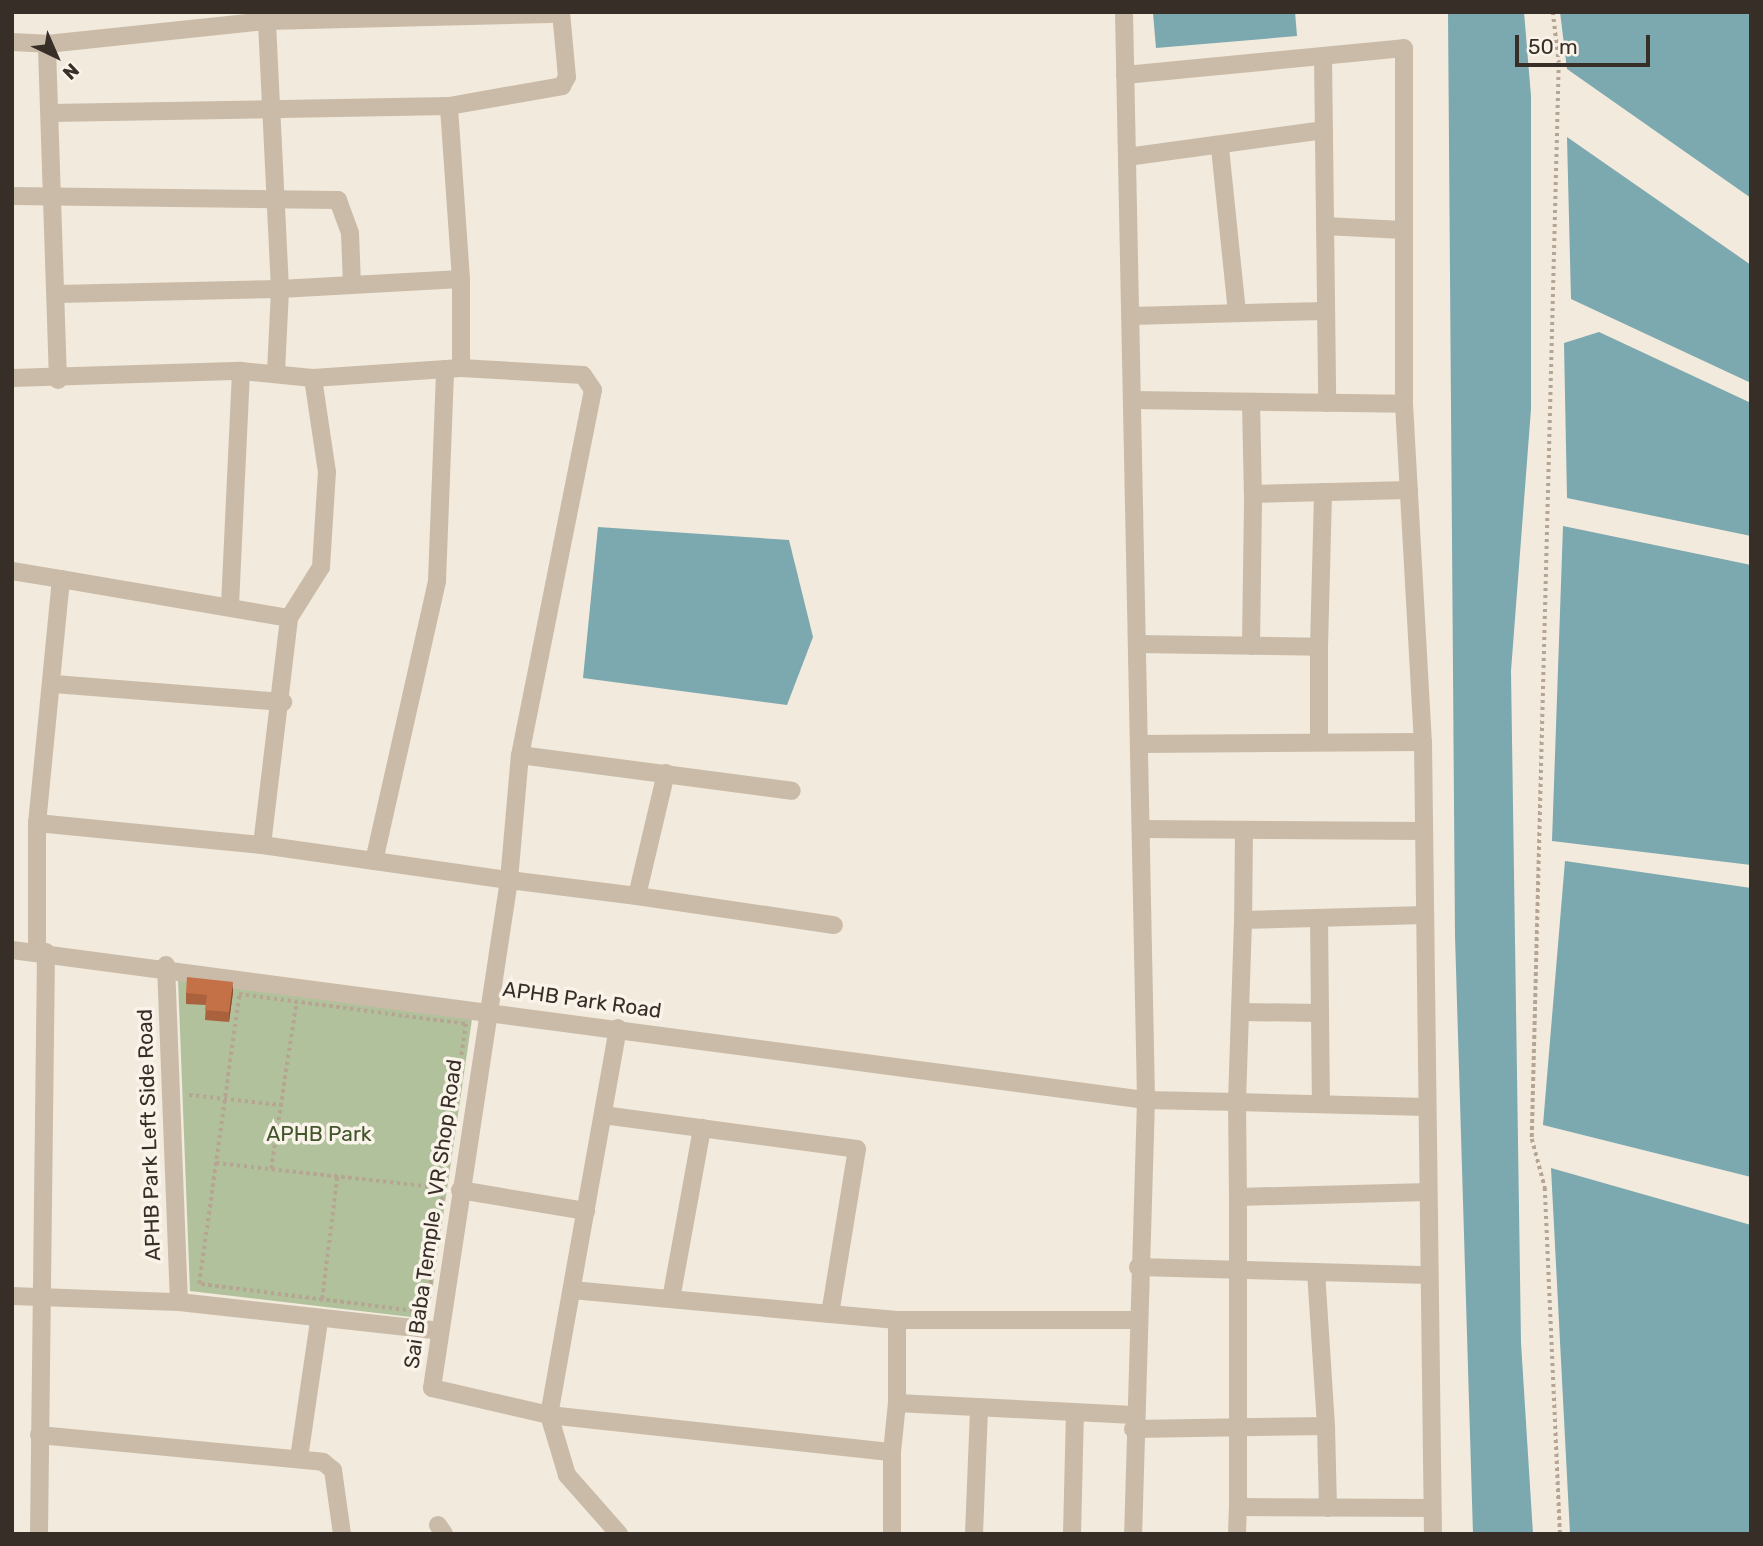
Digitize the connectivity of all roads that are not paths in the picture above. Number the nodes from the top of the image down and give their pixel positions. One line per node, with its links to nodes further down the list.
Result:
1 (456, 12): 3 (street); 4 (street)
2 (1124, 12): 9 (street)
3 (561, 13): 10 (street)
4 (365, 15): 5 (street)
5 (267, 17): 7 (street); 11 (street)
6 (12, 41): 7 (street)
7 (47, 44): 12 (street)
8 (1323, 55): 9 (street); 13 (street); 20 (street)
9 (1125, 75): 15 (street)
10 (449, 106): 11 (street); 21 (street)
11 (274, 112): 12 (street); 17 (street)
12 (51, 113): 18 (street)
13 (1324, 130): 14 (street); 19 (street)
14 (1220, 148): 15 (street); 26 (street)
15 (1127, 157): 27 (street)
16 (12, 196): 18 (street)
17 (278, 198): 18 (street); 22 (street); 23 (street)
18 (56, 200): 24 (street)
19 (1325, 226): 20 (street); 25 (street)
20 (1404, 230): 37 (street)
21 (461, 279): 22 (street); 28 (street)
22 (352, 285): 23 (street)
23 (280, 289): 24 (street); 30 (street)
24 (57, 293): 33 (street)
25 (1326, 310): 26 (street); 36 (street)
26 (1237, 313): 27 (street)
27 (1131, 316): 34 (street)
28 (453, 368): 32 (street, Sai Baba Temple , VR Shop Road); 53 (street, Sai Baba Temple , VR Shop Road); 61 (street)
29 (241, 370): 30 (street, Sai Baba Temple , VR Shop Road); 33 (street, Sai Baba Temple , VR Shop Road); 43 (street)
30 (275, 372): 32 (street, Sai Baba Temple , VR Shop Road)
31 (12, 378): 33 (street, Sai Baba Temple , VR Shop Road)
32 (313, 378): 44 (street)
33 (58, 380)
34 (1132, 400): 35 (street); 45 (street)
35 (1251, 401): 36 (street); 40 (street)
36 (1327, 403): 37 (street)
37 (1404, 404): 38 (street)
38 (1409, 490): 39 (street); 51 (street)
39 (1324, 492): 40 (street); 47 (street)
40 (1252, 494): 46 (street)
41 (12, 571): 42 (street)
42 (61, 579): 43 (street); 48 (street)
43 (230, 605): 44 (street)
44 (289, 618): 49 (street)
45 (1138, 644): 46 (street); 52 (street)
46 (1251, 646): 47 (street)
47 (1319, 647): 50 (street)
48 (54, 684): 49 (street); 56 (street)
49 (283, 702): 60 (street)
50 (1319, 738): 51 (street); 52 (street)
51 (1423, 742): 59 (street)
52 (1140, 744): 57 (street)
53 (520, 755): 54 (street); 62 (street, Sai Baba Temple , VR Shop Road)
54 (666, 773): 55 (street); 63 (street)
55 (792, 791)
56 (37, 823): 60 (street); 69 (street)
57 (1142, 829): 58 (street); 75 (street)
58 (1244, 831): 59 (street); 66 (street)
59 (1424, 831): 64 (street)
60 (262, 845): 61 (street)
61 (374, 861): 62 (street)
62 (509, 880): 63 (street); 71 (street, Sai Baba Temple , VR Shop Road)
63 (637, 896): 67 (street)
64 (1425, 915): 65 (street); 78 (street)
65 (1319, 918): 66 (street); 73 (street)
66 (1243, 920): 72 (street)
67 (834, 925)
68 (12, 950): 69 (street, APHB Park Road)
69 (42, 952): 70 (street, APHB Park Road); 90 (street)
70 (166, 965): 71 (street, APHB Park Road); 93 (street, APHB Park Left Side Road)
71 (485, 1010): 74 (street, APHB Park Road); 81 (street, Sai Baba Temple , VR Shop Road)
72 (1240, 1012): 73 (street); 76 (street)
73 (1320, 1013): 77 (street)
74 (618, 1028): 75 (street, APHB Park Road); 79 (street)
75 (1146, 1100): 76 (street, APHB Park Road); 85 (street)
76 (1237, 1102): 77 (street, APHB Park Road); 83 (street)
77 (1321, 1103): 78 (street, APHB Park Road)
78 (1427, 1107): 82 (street)
79 (603, 1115): 80 (street); 84 (street)
80 (702, 1128): 92 (street); 94 (street)
81 (452, 1189): 84 (street); 98 (street, Sai Baba Temple , VR Shop Road)
82 (1428, 1192): 83 (street); 88 (street)
83 (1238, 1197): 86 (street)
84 (586, 1211): 89 (street)
85 (1138, 1266): 86 (street); 96 (street)
86 (1238, 1269): 87 (street); 105 (street)
87 (1316, 1272): 88 (street); 104 (street)
88 (1429, 1275): 111 (street)
89 (572, 1290): 92 (street); 102 (street)
90 (43, 1295): 91 (street); 93 (street); 106 (street)
91 (12, 1296)
92 (671, 1299): 94 (street)
93 (178, 1302): 97 (street)
94 (830, 1314): 95 (street)
95 (897, 1320): 96 (street); 99 (street)
96 (1136, 1320): 103 (street)
97 (319, 1321): 98 (street); 108 (street)
98 (440, 1331): 102 (street, Sai Baba Temple , VR Shop Road)
99 (897, 1403): 100 (street); 107 (street)
100 (979, 1412): 101 (street); 116 (street)
101 (1075, 1414): 103 (street); 117 (street)
102 (550, 1415): 107 (street); 114 (street)
103 (1133, 1422): 105 (street); 118 (street)
104 (1326, 1426): 105 (street); 110 (street)
105 (1240, 1428): 109 (street)
106 (39, 1435): 108 (street); 112 (street)
107 (892, 1452): 115 (street)
108 (299, 1458): 113 (street)
109 (1238, 1507): 110 (street); 119 (street)
110 (1328, 1508): 111 (street)
111 (1432, 1508): 120 (street)
112 (39, 1534)
113 (342, 1534)
114 (619, 1534)
115 (892, 1534)
116 (974, 1534)
117 (1072, 1534)
118 (1133, 1534)
119 (1237, 1534)
120 (1433, 1534)

